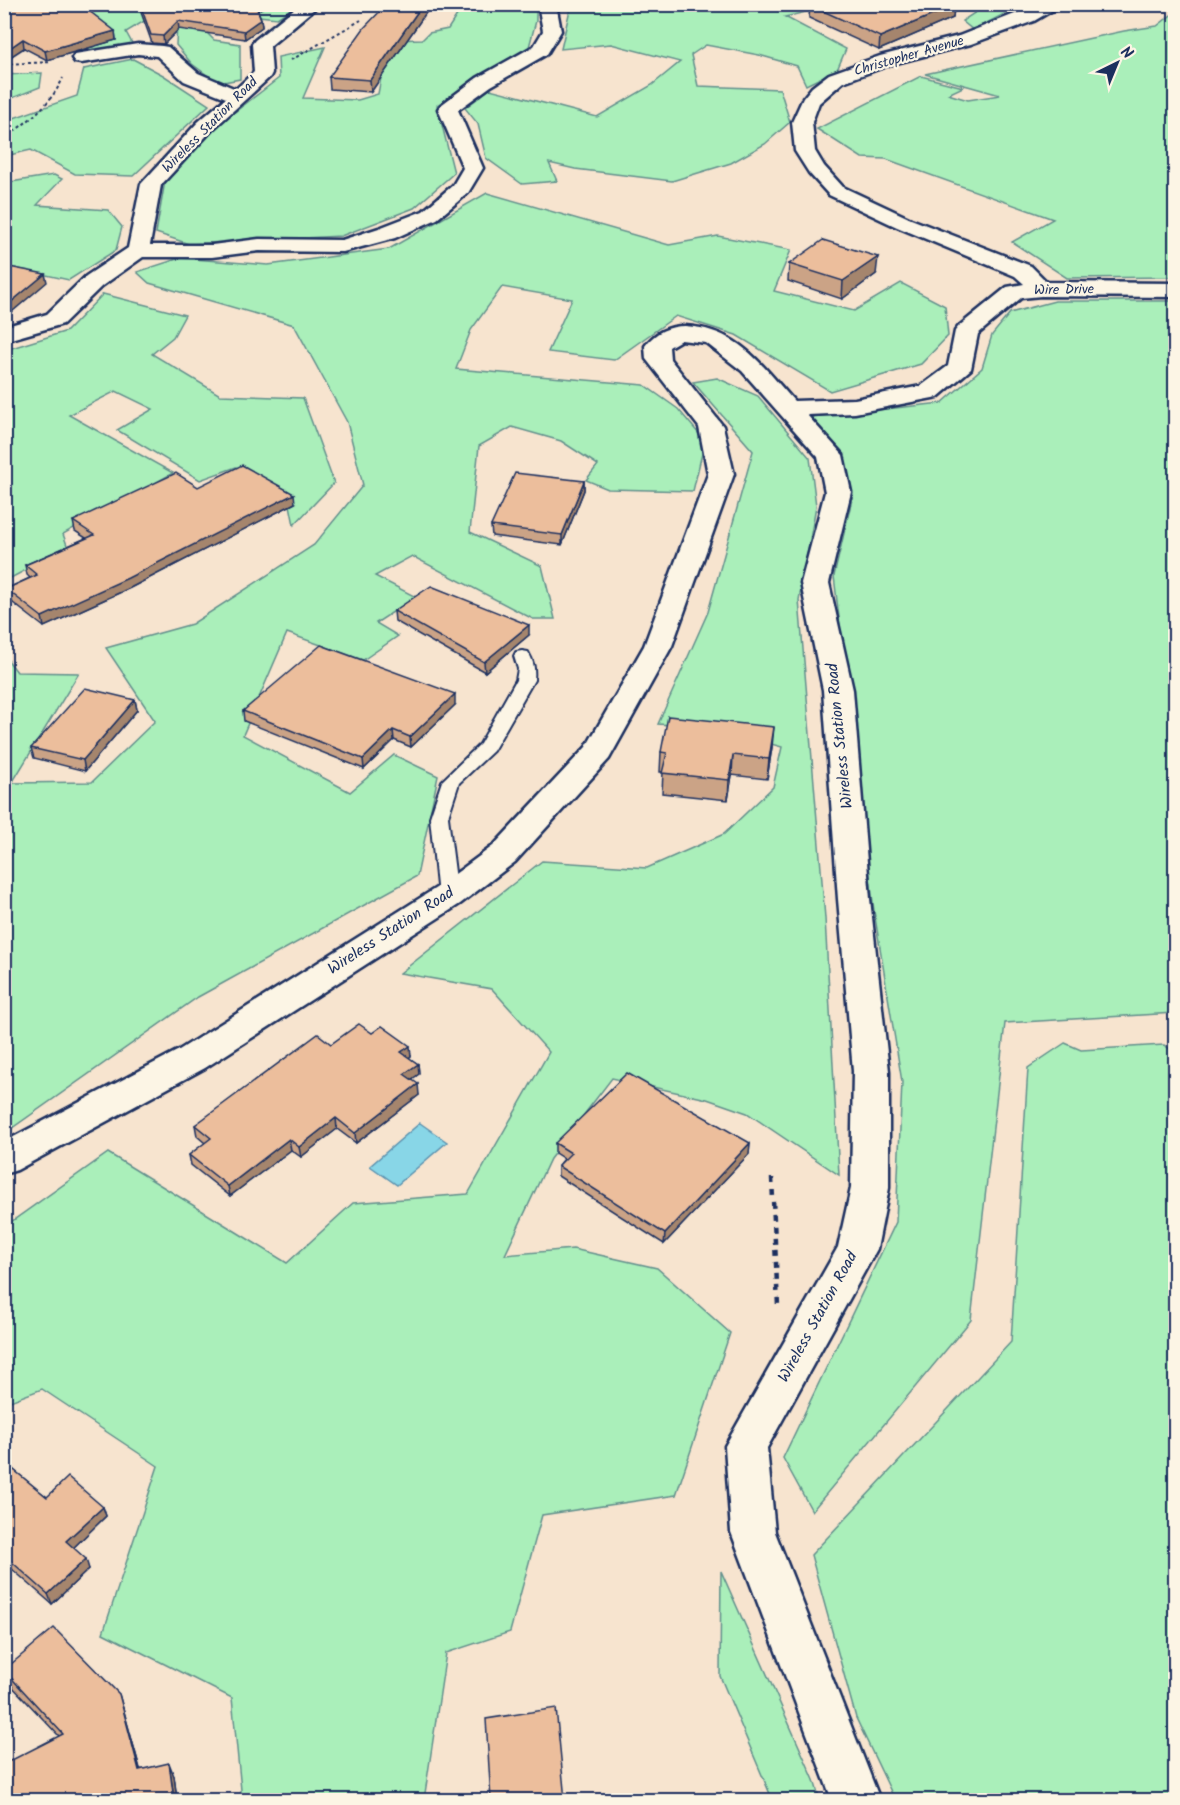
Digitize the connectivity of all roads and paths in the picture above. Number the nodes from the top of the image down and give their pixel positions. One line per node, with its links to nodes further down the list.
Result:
1 (312, 4): 7 (street, Wireless Station Road)
2 (547, 4): 10 (street)
3 (1055, 4): 11 (street, Christopher Avenue)
4 (361, 20): 7 (path)
5 (81, 58): 6 (path); 8 (street); 9 (path)
6 (4, 64)
7 (263, 73): 8 (street, Wireless Station Road)
8 (239, 97): 10 (street, Wireless Station Road)
9 (4, 138)
10 (138, 251): 13 (street)
11 (1041, 289): 12 (street, Wire Drive); 14 (street, Wire Drive)
12 (1176, 290)
13 (4, 334)
14 (790, 408): 16 (street, Wireless Station Road); 20 (street, Wireless Station Road)
15 (522, 656): 16 (lane)
16 (448, 896): 17 (street, Wireless Station Road)
17 (4, 1161)
18 (772, 1178): 19 (path)
19 (778, 1316)
20 (856, 1800)

